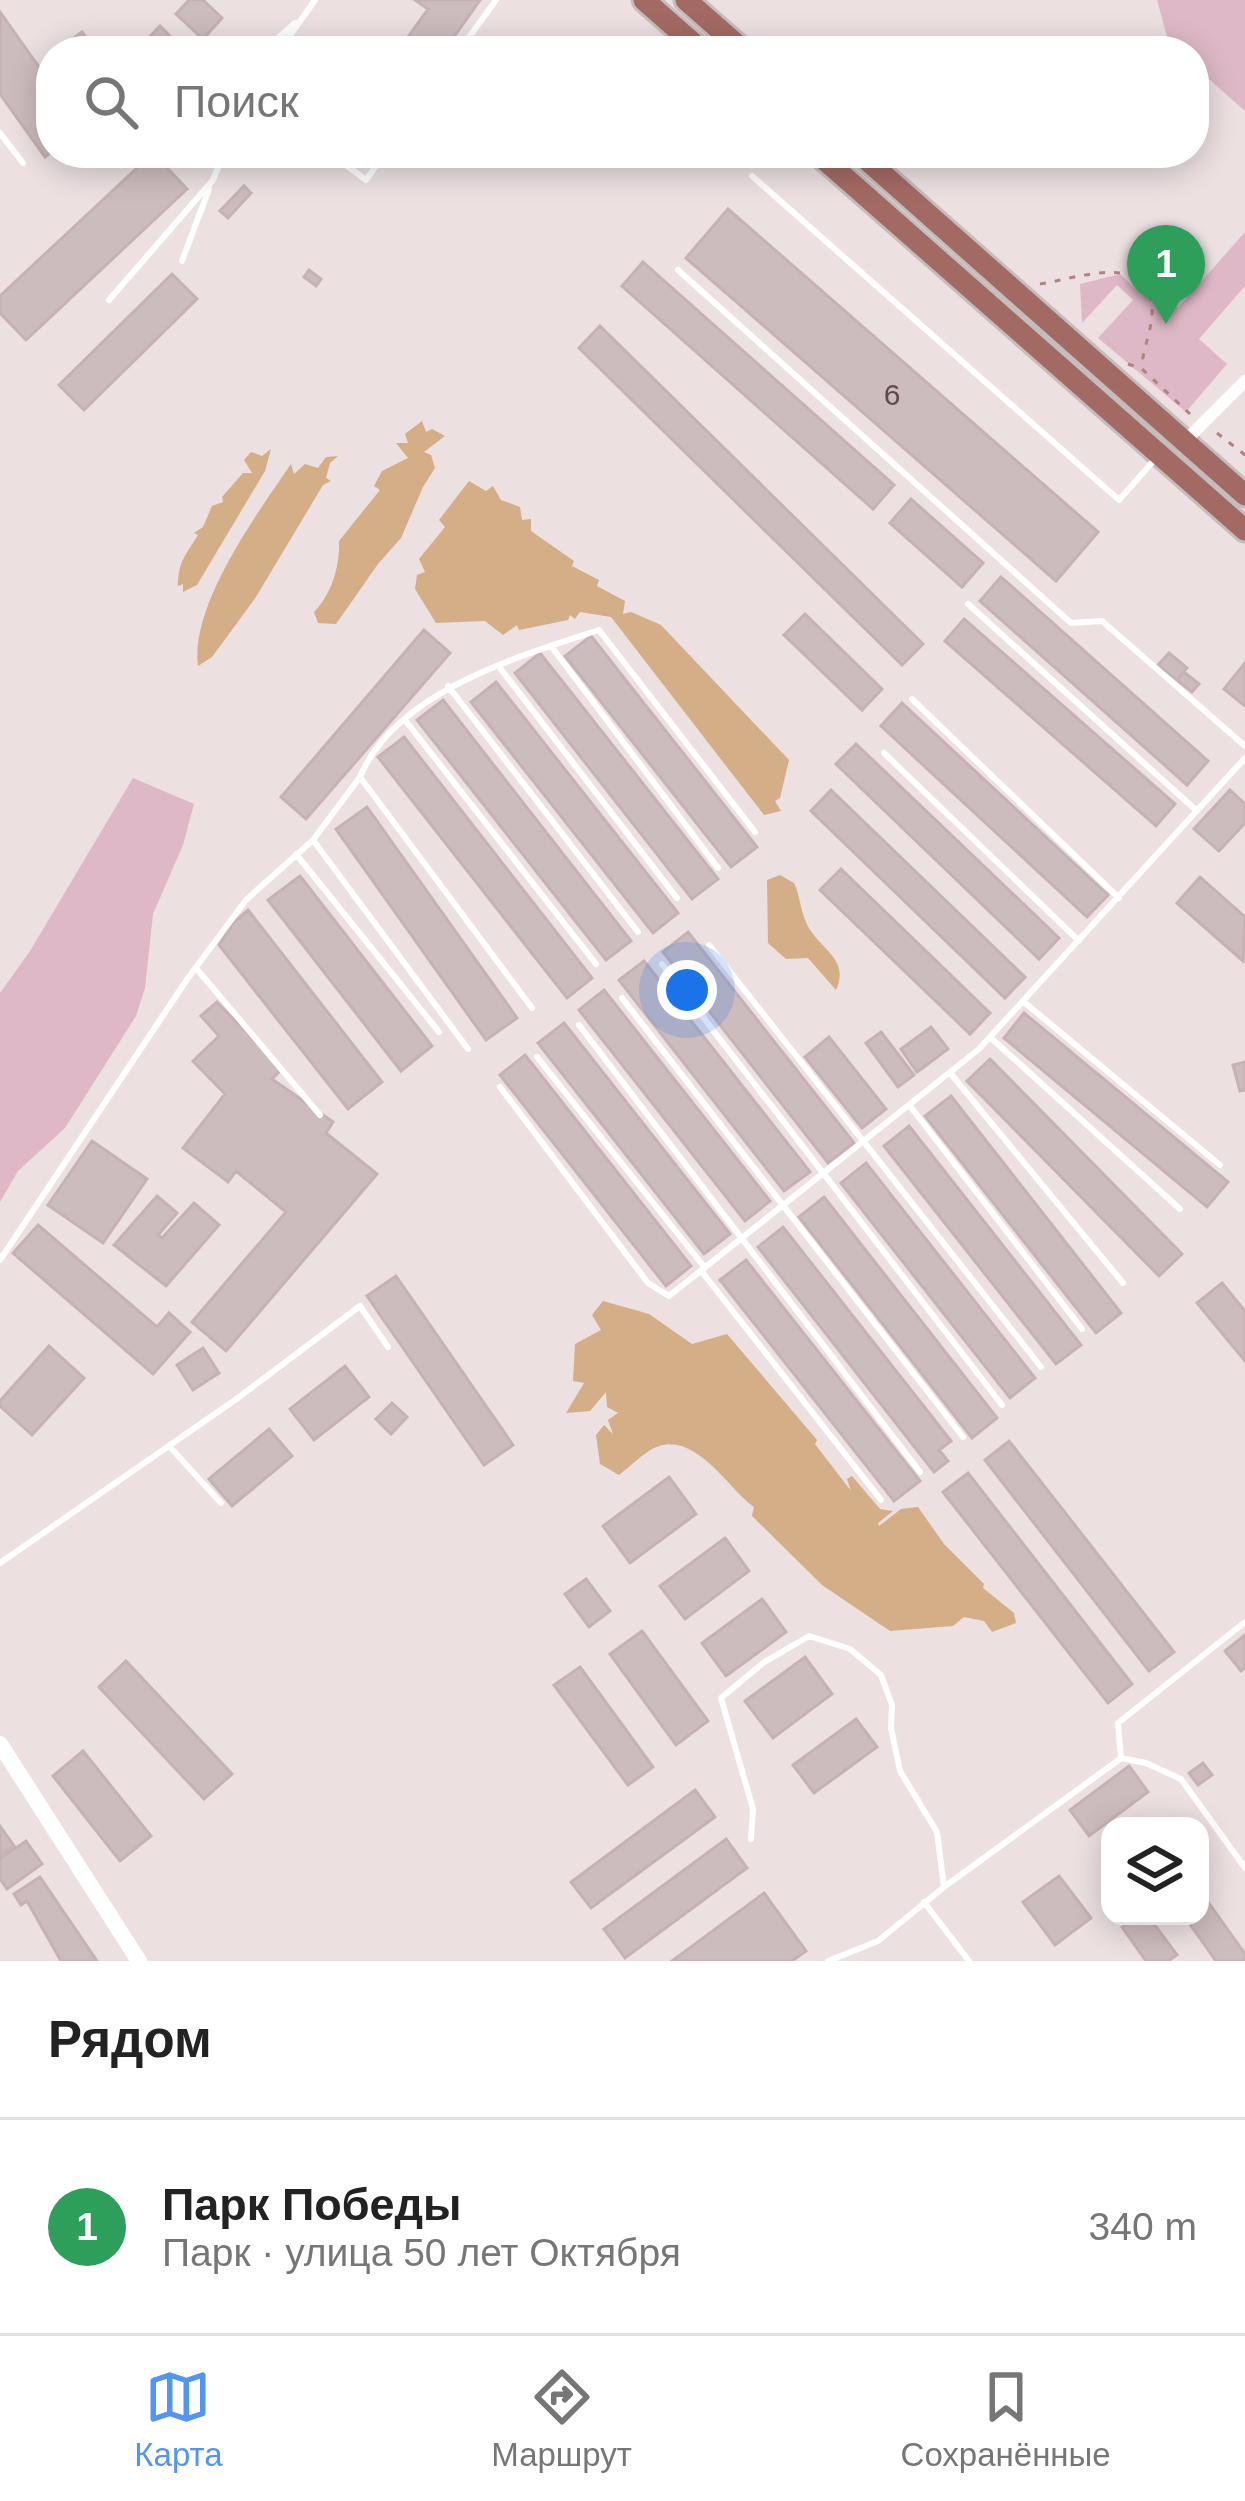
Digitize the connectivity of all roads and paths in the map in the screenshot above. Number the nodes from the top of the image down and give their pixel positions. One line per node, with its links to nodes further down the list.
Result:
1 (315, 0): 5 (lane)
2 (496, 0): 8 (lane)
3 (644, 0): 9 (main road)
4 (686, 0): 10 (main road)
5 (306, 13): 6 (lane); 7 (lane)
6 (280, 36)
7 (290, 36)
8 (470, 36)
9 (684, 36)
10 (727, 36)
11 (0, 133): 12 (lane)
12 (22, 163)
13 (218, 168): 19 (lane)
14 (350, 168): 15 (lane)
15 (375, 168)
16 (834, 168): 27 (main road)
17 (876, 168): 26 (main road)
18 (752, 176): 27 (lane)
19 (213, 180): 20 (lane); 23 (lane)
20 (182, 261)
21 (678, 270): 36 (lane)
22 (1032, 286): 24 (path)
23 (109, 300)
24 (1142, 369)
25 (1245, 381): 26 (street)
26 (1184, 442): 28 (main road)
27 (1159, 454): 29 (main road)
28 (1245, 495)
29 (1245, 530)
30 (968, 604): 40 (lane)
31 (551, 646): 32 (lane); 41 (lane); 44 (lane)
32 (499, 668): 33 (lane); 45 (lane)
33 (448, 686): 35 (lane); 47 (lane)
34 (912, 699): 46 (lane)
35 (405, 720): 39 (lane); 50 (lane)
36 (1245, 746)
37 (884, 753): 48 (lane)
38 (1245, 758): 40 (lane)
39 (360, 776): 42 (lane); 55 (lane)
40 (1197, 811): 46 (lane)
41 (754, 832)
42 (313, 839): 43 (lane); 59 (lane)
43 (296, 854): 52 (lane); 57 (lane)
44 (718, 868)
45 (677, 898)
46 (1118, 898): 48 (lane)
47 (638, 932)
48 (1079, 941): 54 (lane)
49 (709, 944): 65 (lane)
50 (596, 964)
51 (662, 964): 67 (lane)
52 (196, 968): 64 (lane); 71 (lane)
53 (622, 998): 68 (lane)
54 (1024, 1002): 58 (lane); 66 (lane)
55 (532, 1008)
56 (579, 1025): 70 (lane)
57 (439, 1032)
58 (991, 1038): 61 (lane); 69 (lane)
59 (468, 1048)
60 (537, 1057): 72 (lane)
61 (951, 1074): 63 (lane); 73 (lane)
62 (500, 1088): 72 (lane)
63 (910, 1106): 65 (lane); 74 (lane)
64 (320, 1115)
65 (863, 1143): 67 (lane); 76 (lane)
66 (1220, 1165)
67 (824, 1174): 68 (lane); 77 (lane)
68 (785, 1205): 70 (lane); 78 (lane)
69 (1180, 1209)
70 (743, 1238): 72 (lane); 80 (lane)
71 (0, 1261)
72 (703, 1269): 81 (lane)
73 (1123, 1283)
74 (1082, 1329)
75 (388, 1347): 79 (lane)
76 (1041, 1367)
77 (1002, 1405)
78 (963, 1437)
79 (169, 1445): 82 (lane); 83 (lane)
80 (920, 1472)
81 (881, 1500)
82 (220, 1503)
83 (0, 1563)
84 (1245, 1622): 86 (lane)
85 (0, 1744): 91 (street)
86 (1121, 1758): 88 (lane); 89 (lane)
87 (751, 1839): 89 (lane)
88 (1245, 1868)
89 (944, 1886): 90 (lane)
90 (924, 1902): 92 (lane); 93 (lane)
91 (139, 1961)
92 (828, 1961)
93 (969, 1961)

